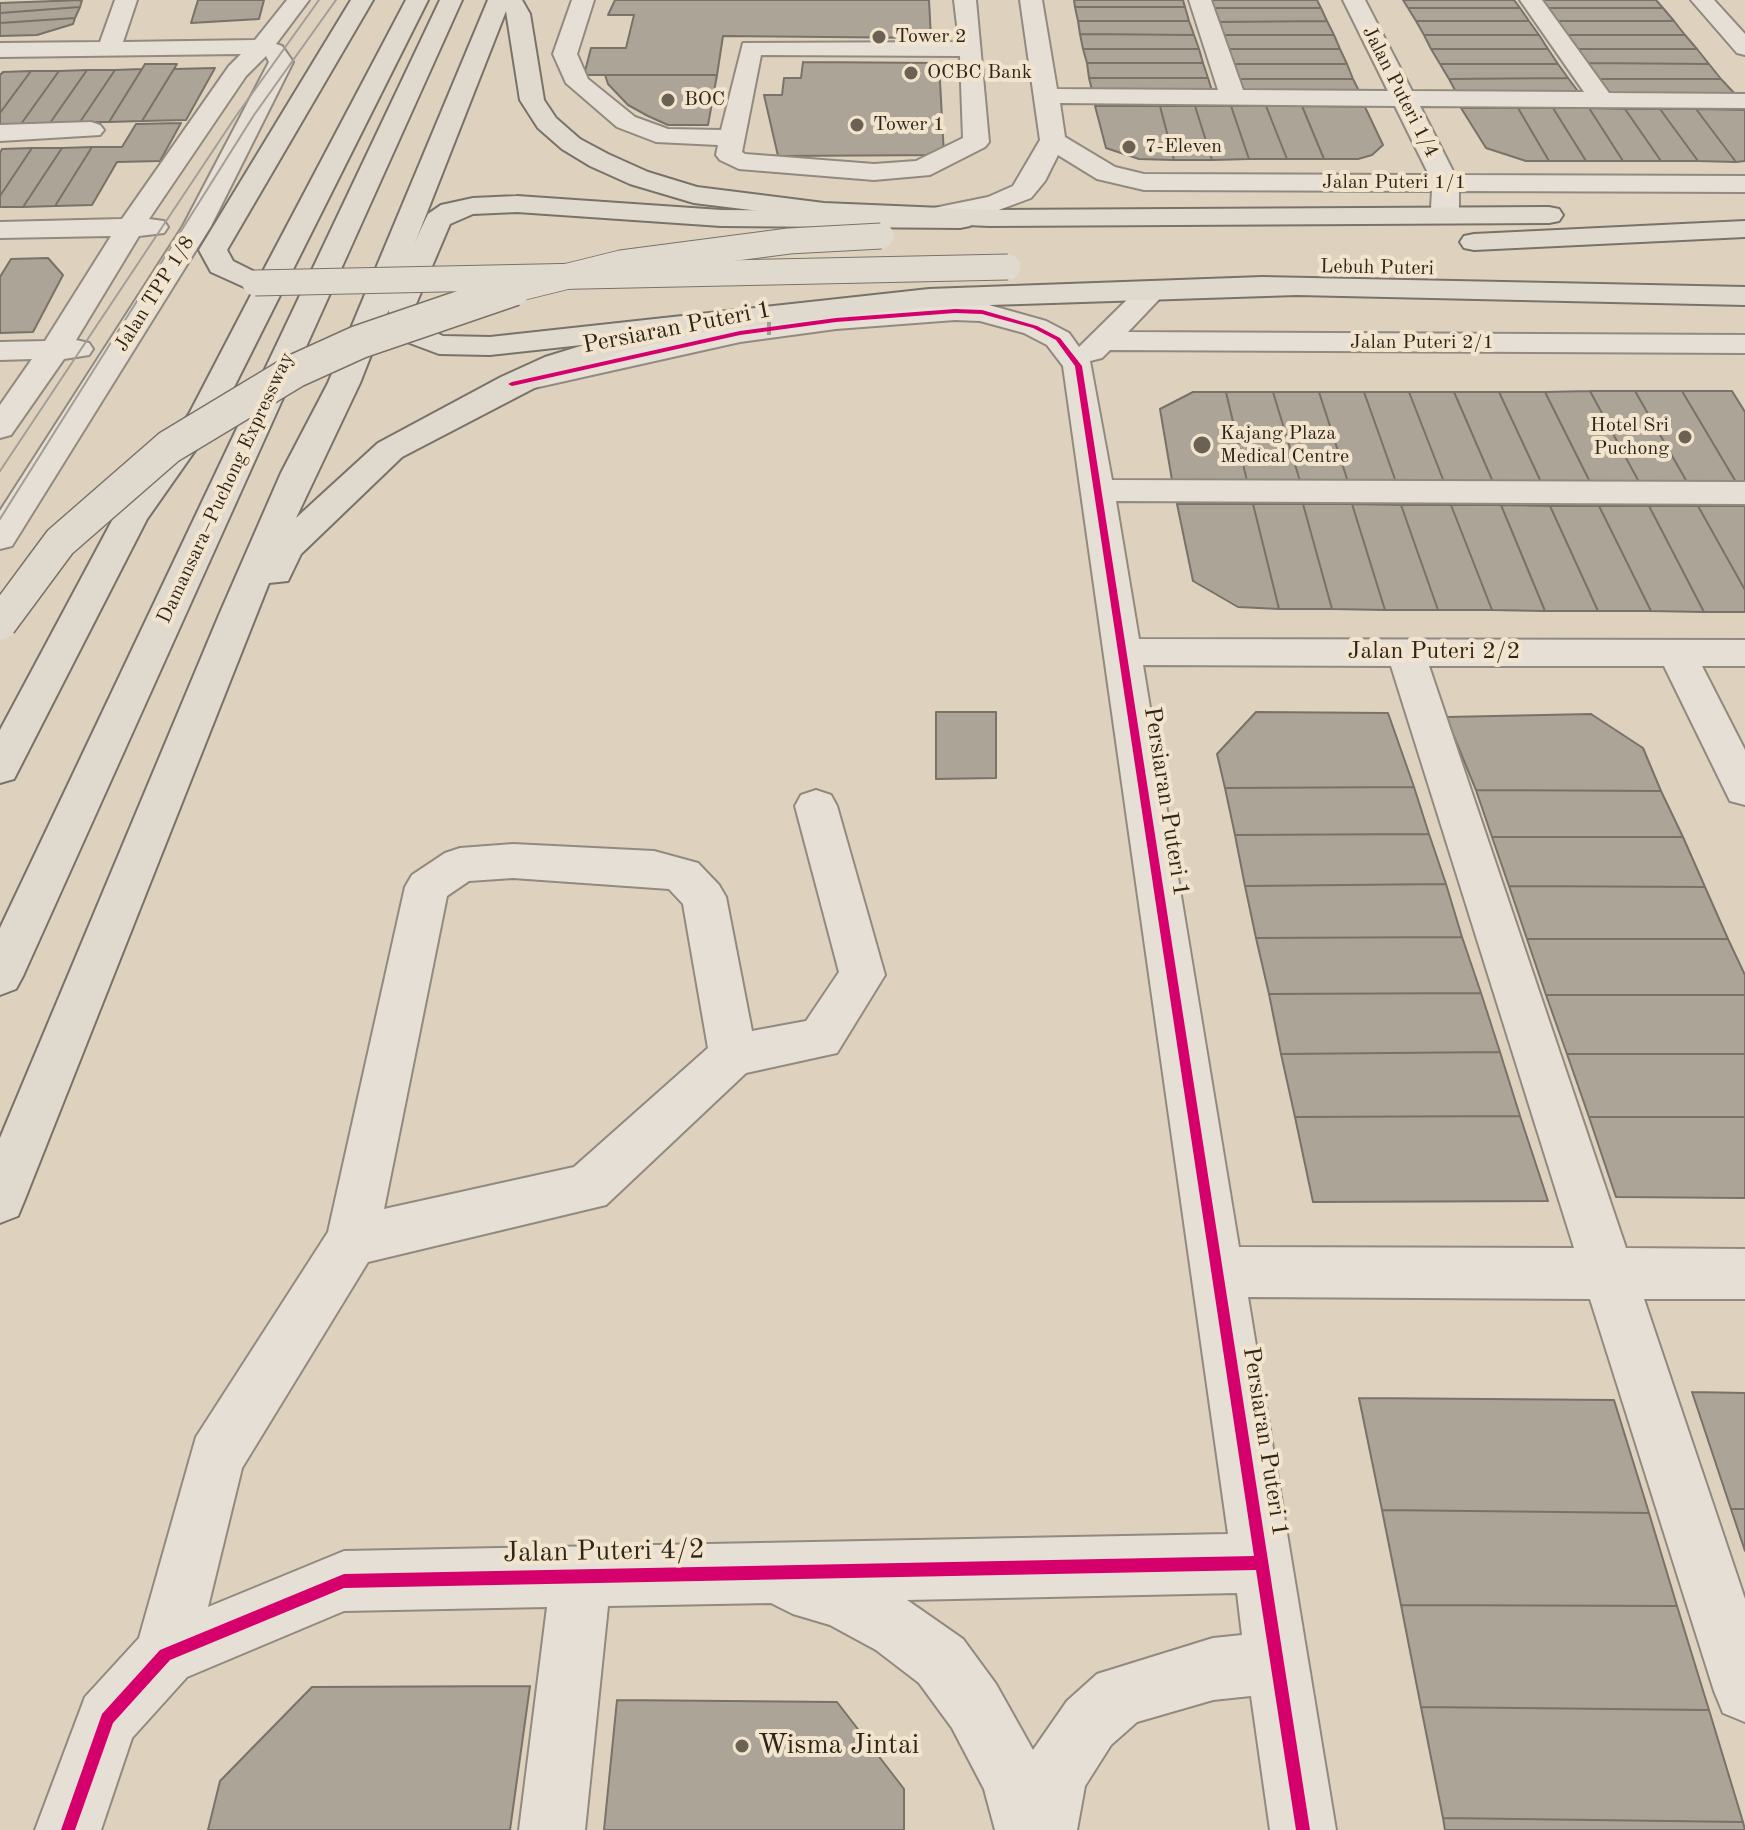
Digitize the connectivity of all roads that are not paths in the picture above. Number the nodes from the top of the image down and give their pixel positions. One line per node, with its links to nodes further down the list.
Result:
1 (126, 0): 15 (street)
2 (298, 0): 16 (street)
3 (417, 0): 68 (main road, Damansara–Puchong Expressway)
4 (451, 0): 71 (main road, Damansara–Puchong Expressway)
5 (499, 0): 62 (main road)
6 (511, 0): 32 (main road)
7 (583, 0): 28 (street)
8 (965, 0): 19 (street)
9 (1031, 0): 20 (street)
10 (1200, 0): 22 (street)
11 (1354, 0): 23 (street, Jalan Puteri 1/4)
12 (1531, 0): 24 (street)
13 (1702, 0): 17 (street)
14 (358, 8): 44 (main road, bridge)
15 (110, 47): 16 (street); 18 (street)
16 (262, 47): 36 (street, Jalan TPP 1/8); 37 (street)
17 (1745, 48)
18 (0, 50)
19 (987, 57): 20 (street); 28 (street); 28 (street)
20 (1041, 60): 21 (street)
21 (1047, 96): 22 (street); 29 (street)
22 (1233, 97): 23 (street)
23 (1403, 98): 24 (street); 30 (street, Jalan Puteri 1/4)
24 (1602, 100): 25 (street)
25 (1745, 101)
26 (91, 130): 27 (street)
27 (0, 133)
28 (732, 138)
29 (1053, 140): 30 (street, Jalan Puteri 1/1); 32 (street)
30 (1446, 183): 31 (street, Jalan Puteri 1/1); 33 (street)
31 (1745, 184)
32 (939, 215): 34 (main road)
33 (1440, 216): 34 (main road); 35 (main road)
34 (990, 218): 49 (main road)
35 (1745, 218)
36 (197, 226): 37 (street); 51 (street, Jalan TPP 1/8)
37 (130, 227): 39 (street); 52 (street)
38 (1745, 229): 40 (main road)
39 (0, 230)
40 (1474, 242): 41 (main road); 63 (main road, bridge)
41 (1745, 249)
42 (1039, 266): 44 (main road)
43 (1085, 266): 45 (main road, Lebuh Puteri)
44 (1008, 267): 46 (main road)
45 (1745, 272)
46 (1292, 288): 47 (main road); 48 (main road)
47 (1151, 292): 49 (main road); 54 (street)
48 (1745, 296)
49 (703, 324): 55 (main road)
50 (1745, 344): 54 (street, Jalan Puteri 2/1)
51 (122, 348): 52 (street); 58 (street, Jalan TPP 1/8)
52 (55, 349): 53 (street); 56 (street)
53 (0, 351)
54 (1089, 353): 55 (street, Persiaran Puteri 1); 59 (street, Persiaran Puteri 1)
55 (512, 384): 62 (main road)
56 (0, 428)
57 (0, 482): 58 (street)
58 (35, 482): 61 (street, Jalan TPP 1/8)
59 (1098, 490): 60 (street); 64 (street, Persiaran Puteri 1)
60 (1745, 493)
61 (0, 538)
62 (237, 615): 73 (main road)
63 (0, 623)
64 (1123, 652): 65 (street, Jalan Puteri 2/2); 75 (street, Persiaran Puteri 1)
65 (1406, 652): 66 (street, Jalan Puteri 2/2); 76 (street)
66 (1676, 653): 67 (street, Jalan Puteri 2/2); 69 (street)
67 (1745, 653)
68 (0, 768)
69 (1745, 790)
70 (816, 806): 72 (street)
71 (0, 976)
72 (733, 1055): 74 (street); 74 (street)
73 (0, 1199)
74 (352, 1241): 81 (street)
75 (1218, 1272): 76 (street); 78 (street, Persiaran Puteri 1)
76 (1609, 1272): 77 (street); 83 (street)
77 (1745, 1274)
78 (1263, 1563): 79 (street, Jalan Puteri 4/2); 82 (street, Persiaran Puteri 1)
79 (756, 1573): 80 (street, Jalan Puteri 4/2); 86 (street)
80 (581, 1576): 81 (street, Jalan Puteri 4/2); 85 (street)
81 (165, 1655): 84 (street, Jalan Puteri 4/2)
82 (1277, 1662): 87 (street); 88 (street, Persiaran Puteri 1)
83 (1745, 1691)
84 (68, 1830)
85 (552, 1830)
86 (1028, 1830)
87 (1044, 1830)
88 (1303, 1830)

